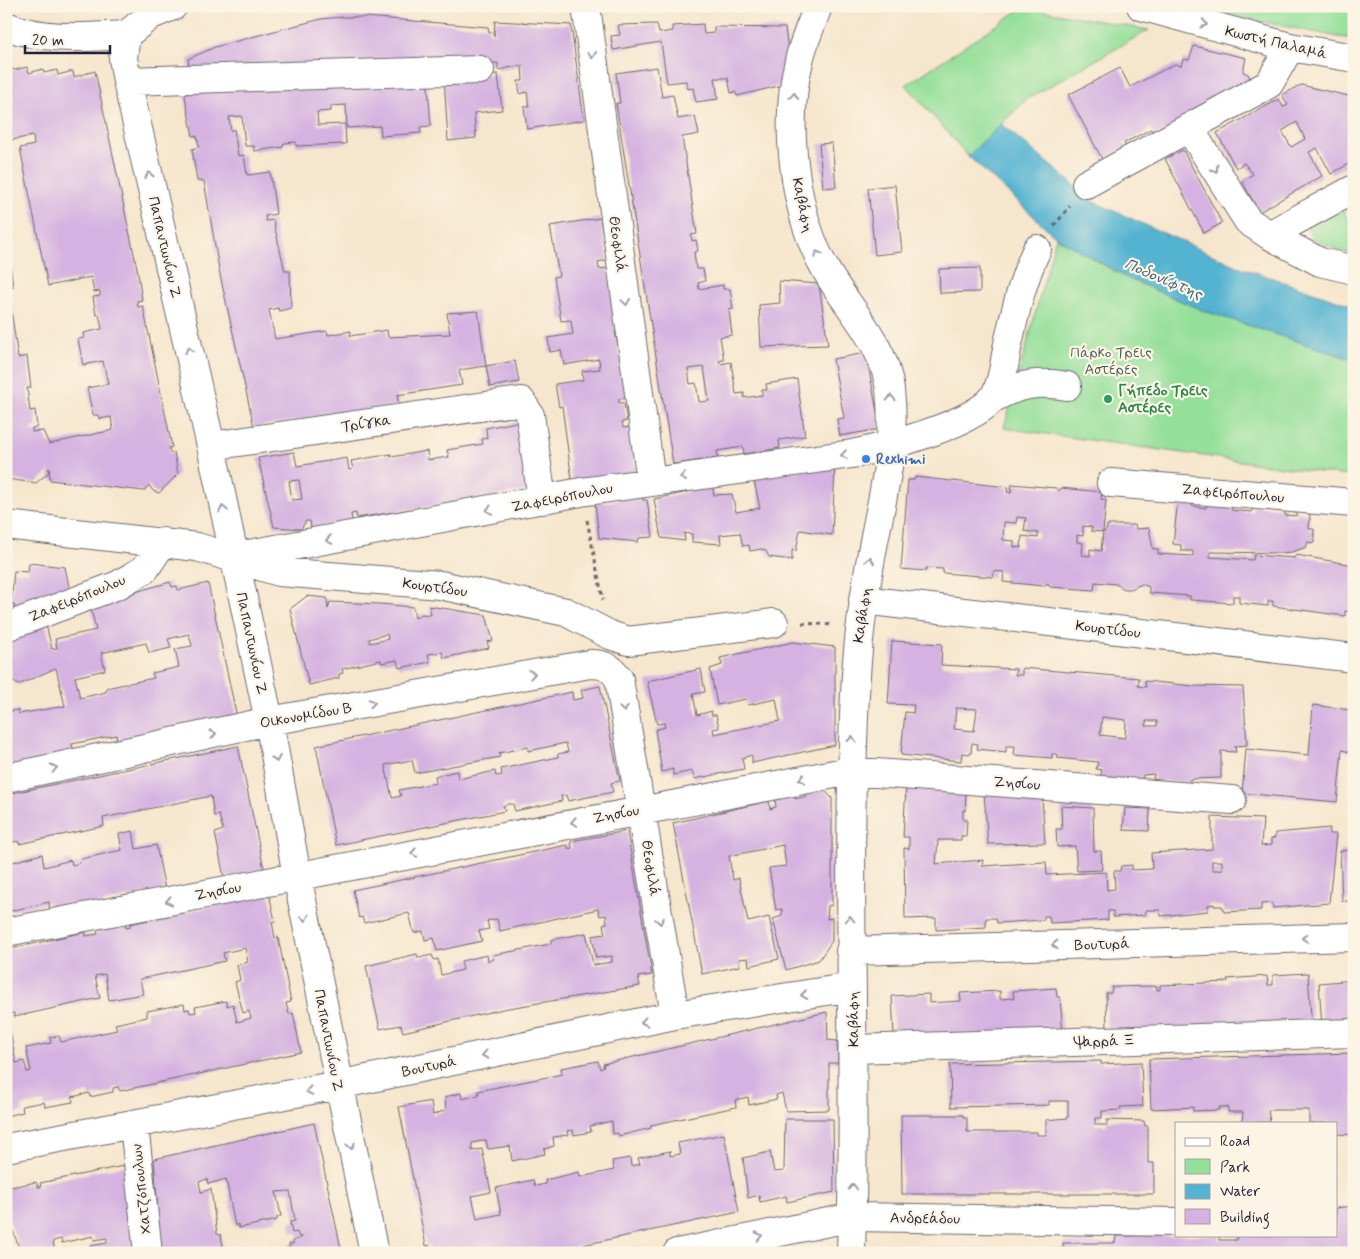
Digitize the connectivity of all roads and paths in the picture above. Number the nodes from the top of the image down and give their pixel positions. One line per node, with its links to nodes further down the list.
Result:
1 (173, 6): 6 (street)
2 (586, 6): 21 (street, Θεοφιλά, one-way to 21)
3 (818, 6): 20 (street, Καβάφη, one-way to 3)
4 (1141, 6): 7 (street, Κωστή Παλαμά, one-way to 7)
5 (6, 26): 6 (street)
6 (126, 35): 10 (street, Παπαντωνίου Ζ)
7 (1290, 47): 8 (street, Κωστή Παλαμά); 11 (street)
8 (1354, 58)
9 (480, 70): 10 (street)
10 (127, 81): 19 (street, Παπαντωνίου Ζ, one-way to 10)
11 (1189, 128): 12 (street); 14 (street, one-way to 14)
12 (1086, 184): 15 (path)
13 (1354, 189): 14 (street)
14 (1269, 235): 16 (street)
15 (1037, 249): 18 (street)
16 (1354, 270)
17 (1067, 386): 18 (street, Ζαφειρόπουλου)
18 (994, 398): 20 (street, Ζαφειρόπουλου)
19 (210, 446): 24 (street, Τρίγκα); 28 (street, Παπαντωνίου Ζ, one-way to 19)
20 (892, 446): 21 (street, Ζαφειρόπουλου, one-way to 21); 29 (street, Καβάφη, one-way to 20)
21 (651, 481): 23 (street, Ζαφειρόπουλου)
22 (1111, 483): 25 (street, Ζαφειρόπουλου)
23 (581, 492): 24 (street, Ζαφειρόπουλου); 32 (path)
24 (542, 500): 28 (street, Ζαφειρόπουλου, one-way to 28)
25 (1354, 503)
26 (6, 525): 27 (street, Κουρτίδου)
27 (163, 542): 28 (street, Κουρτίδου); 31 (street, Ζαφειρόπουλου)
28 (233, 557): 32 (street, Κουρτίδου); 35 (street, Παπαντωνίου Ζ)
29 (861, 613): 30 (path); 33 (street, Κουρτίδου); 36 (street, Καβάφη, one-way to 29)
30 (774, 623): 32 (street, Κουρτίδου)
31 (6, 626)
32 (610, 636)
33 (1354, 658)
34 (606, 667): 35 (street, Οικονομίδου Β, one-way to 34); 39 (street, Θεοφιλά, one-way to 39)
35 (269, 721): 37 (street, Οικονομίδου Β, one-way to 35); 40 (street, Παπαντωνίου Ζ, one-way to 40)
36 (850, 770): 38 (street, Ζησίου); 39 (street, Ζησίου, one-way to 39); 43 (street, Καβάφη, one-way to 36)
37 (6, 778)
38 (1232, 800)
39 (642, 809): 40 (street, Ζησίου, one-way to 40); 45 (street, Θεοφιλά, one-way to 45)
40 (296, 876): 41 (street, Ζησίου, one-way to 41); 48 (street, Παπαντωνίου Ζ, one-way to 48)
41 (6, 932)
42 (1354, 937): 43 (street, Βουτυρά, one-way to 43)
43 (850, 951): 44 (street, Καβάφη)
44 (852, 987): 45 (street, Βουτυρά, one-way to 45); 47 (street, Καβάφη)
45 (674, 1015): 48 (street, Βουτυρά, one-way to 48)
46 (1354, 1033): 47 (street, Ψαρρά Ξ)
47 (854, 1049): 51 (street, Καβάφη, one-way to 47)
48 (338, 1085): 49 (street, Βουτυρά, one-way to 49); 54 (street, Παπαντωνίου Ζ, one-way to 54)
49 (134, 1124): 50 (street, Βουτυρά); 53 (street, Χατζόπουλων)
50 (6, 1148)
51 (852, 1217): 52 (street, Ανδρεάδου); 55 (street, Ανδρεάδου, one-way to 51); 56 (street, Καβάφη)
52 (1175, 1222)
53 (148, 1253)
54 (374, 1253)
55 (677, 1253)
56 (852, 1253)

